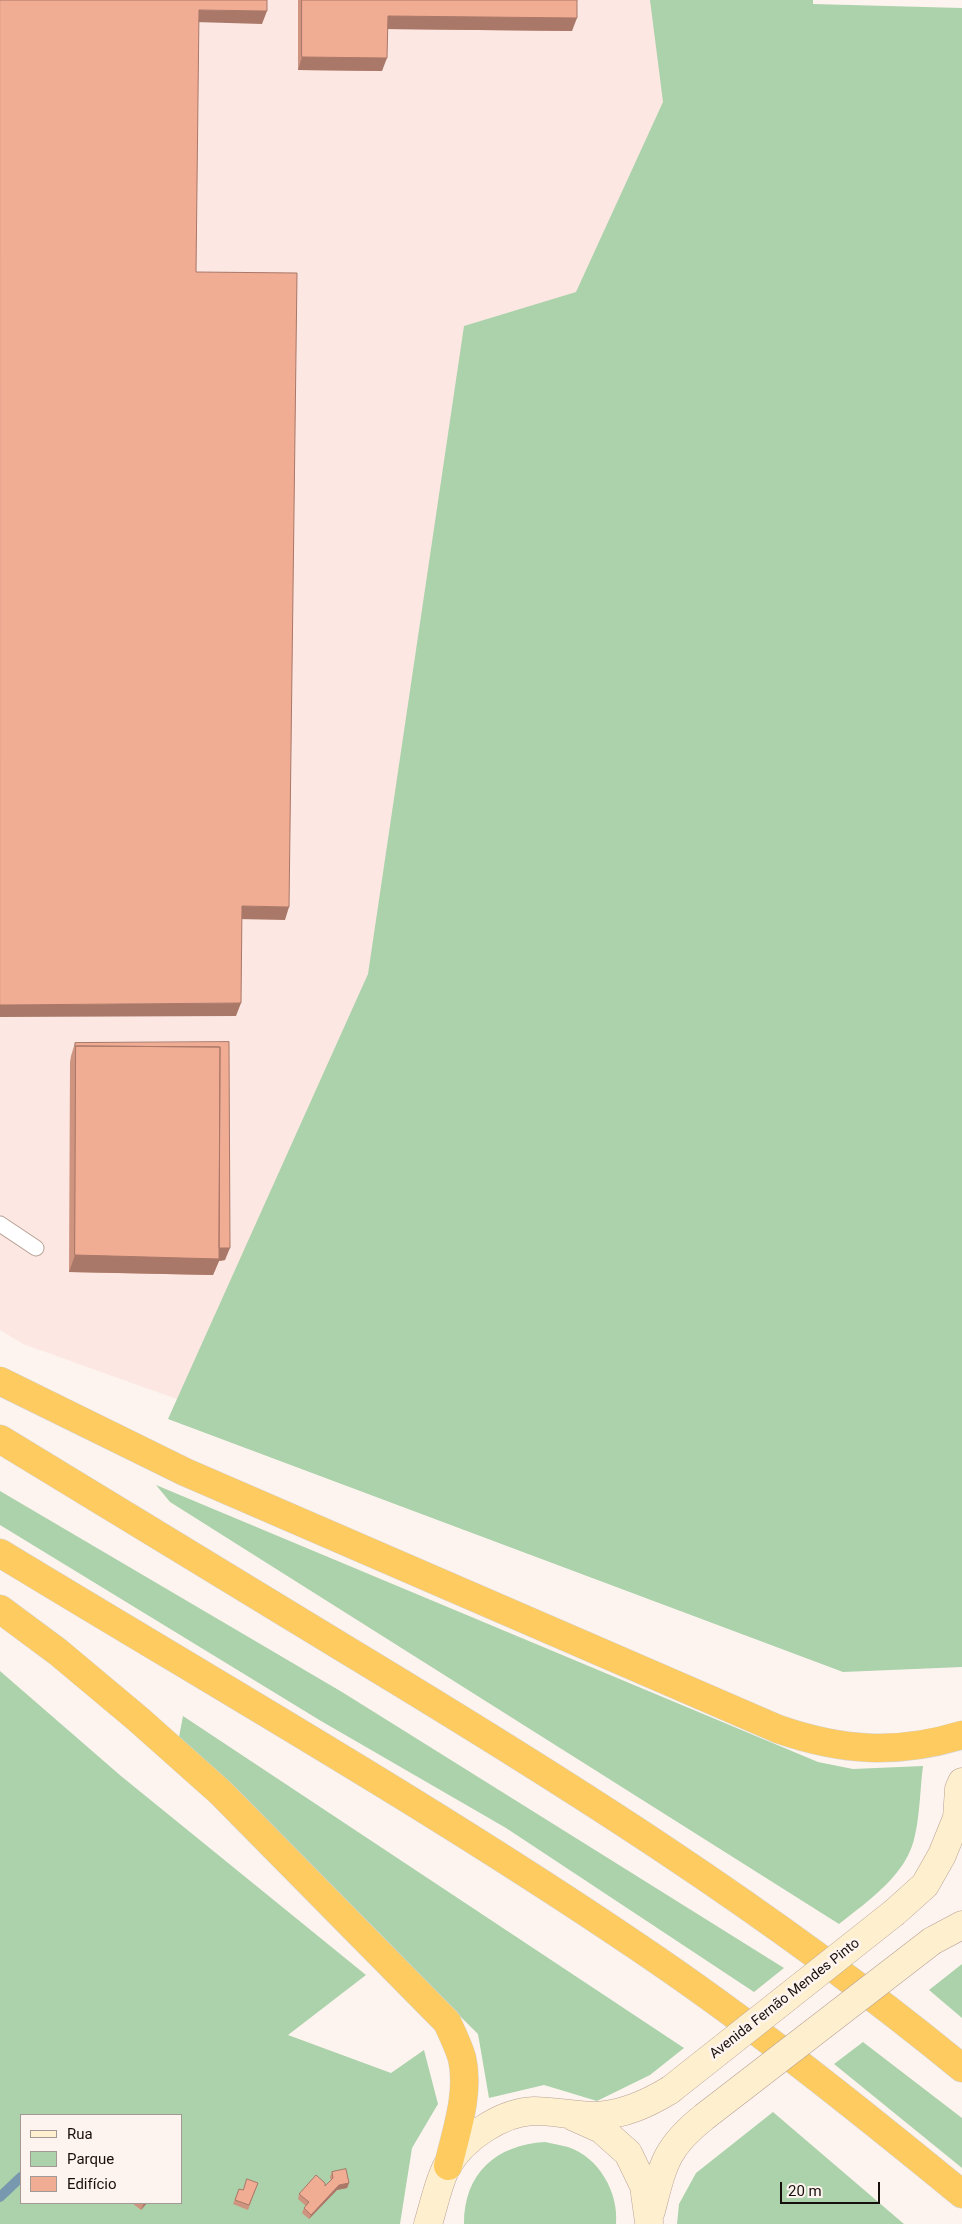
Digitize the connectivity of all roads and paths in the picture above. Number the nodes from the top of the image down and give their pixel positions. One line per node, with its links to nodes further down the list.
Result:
1 (0, 1224): 2 (lane)
2 (36, 1248)
3 (0, 1381): 7 (highway)
4 (0, 1439): 11 (highway)
5 (0, 1553): 14 (highway)
6 (0, 1609): 13 (highway)
7 (962, 1735)
8 (962, 1782): 9 (main road, Avenida Fernão Mendes Pinto)
9 (959, 1831): 12 (main road, Avenida Fernão Mendes Pinto, bridge)
10 (962, 1925): 16 (main road, Avenida Fernão Mendes Pinto, bridge)
11 (962, 2068)
12 (568, 2114): 13 (main road, Avenida Fernão Mendes Pinto); 16 (main road, Avenida Fernão Mendes Pinto)
13 (448, 2166): 15 (main road, Avenida Fernão Mendes Pinto)
14 (962, 2194)
15 (436, 2197): 17 (main road, Avenida Fernão Mendes Pinto); 18 (main road, Avenida Fernão Mendes Pinto)
16 (648, 2223)
17 (428, 2224)
18 (435, 2224)

